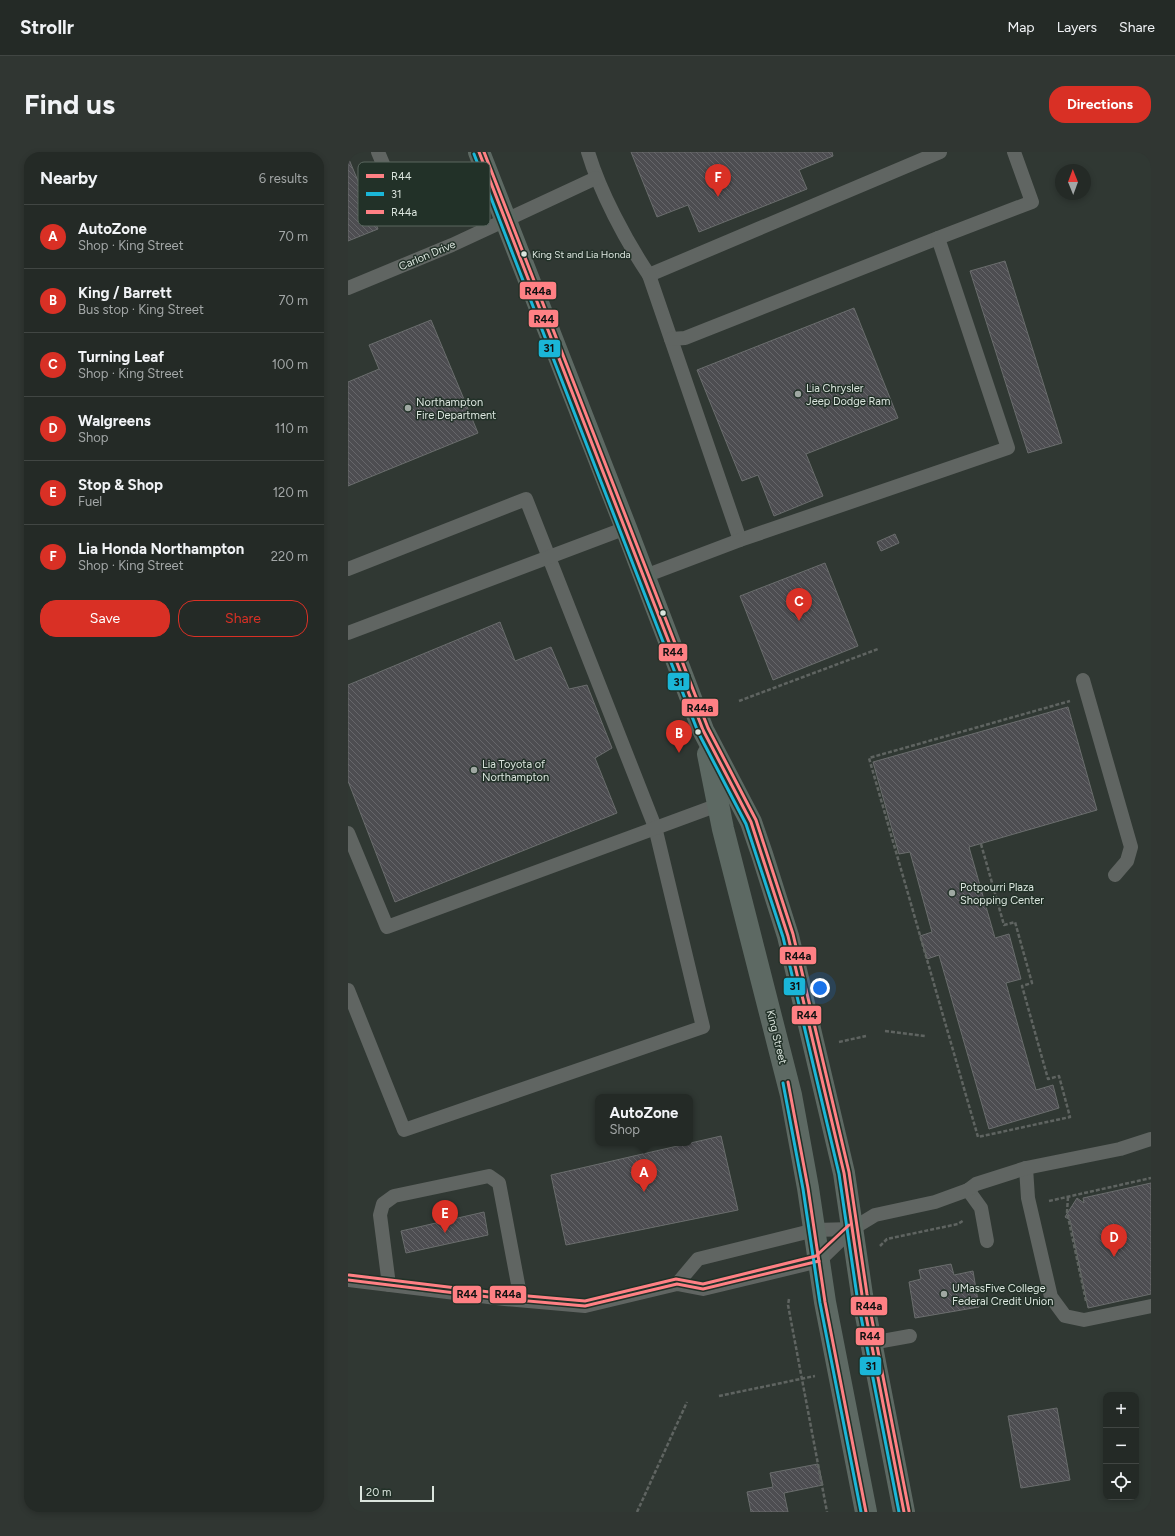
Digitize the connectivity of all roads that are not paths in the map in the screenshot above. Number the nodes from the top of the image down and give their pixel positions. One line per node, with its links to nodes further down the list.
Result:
1 (378, 152): 6 (lane)
2 (479, 152): 7 (main road, King Street)
3 (588, 152): 8 (lane)
4 (940, 152): 12 (lane)
5 (1014, 152): 11 (lane)
6 (382, 162)
7 (483, 162)
8 (596, 178): 10 (lane, Carlon Drive); 12 (lane)
9 (490, 180): 10 (main road, King Street)
10 (506, 220): 13 (lane, Carlon Drive); 15 (main road, King Street)
11 (938, 238): 14 (lane); 16 (lane)
12 (649, 276): 14 (lane)
13 (348, 288)
14 (671, 338): 16 (lane)
15 (626, 528): 17 (lane); 19 (main road, King Street)
16 (740, 540): 19 (lane)
17 (550, 556): 18 (lane); 20 (lane); 24 (lane)
18 (348, 569)
19 (645, 576): 22 (main road, King Street)
20 (348, 633)
21 (1082, 680): 26 (lane)
22 (703, 730): 23 (main road, King Street); 31 (main road, King Street)
23 (718, 805): 24 (lane); 32 (main road, King Street)
24 (655, 827): 25 (lane); 27 (lane)
25 (348, 833)
26 (1115, 875)
27 (348, 990)
28 (1151, 1139): 29 (lane)
29 (1026, 1168): 30 (lane); 39 (lane)
30 (968, 1190): 31 (lane); 33 (lane)
31 (852, 1229): 32 (lane); 34 (lane); 41 (main road, King Street)
32 (814, 1230): 34 (main road, King Street); 36 (lane)
33 (987, 1241)
34 (819, 1261): 36 (lane); 42 (main road, King Street)
35 (348, 1280): 37 (lane)
36 (677, 1284): 38 (lane)
37 (389, 1285): 38 (lane); 38 (lane)
38 (521, 1300)
39 (1151, 1306)
40 (910, 1336): 41 (lane)
41 (872, 1343): 43 (main road, King Street)
42 (866, 1512)
43 (904, 1512)

